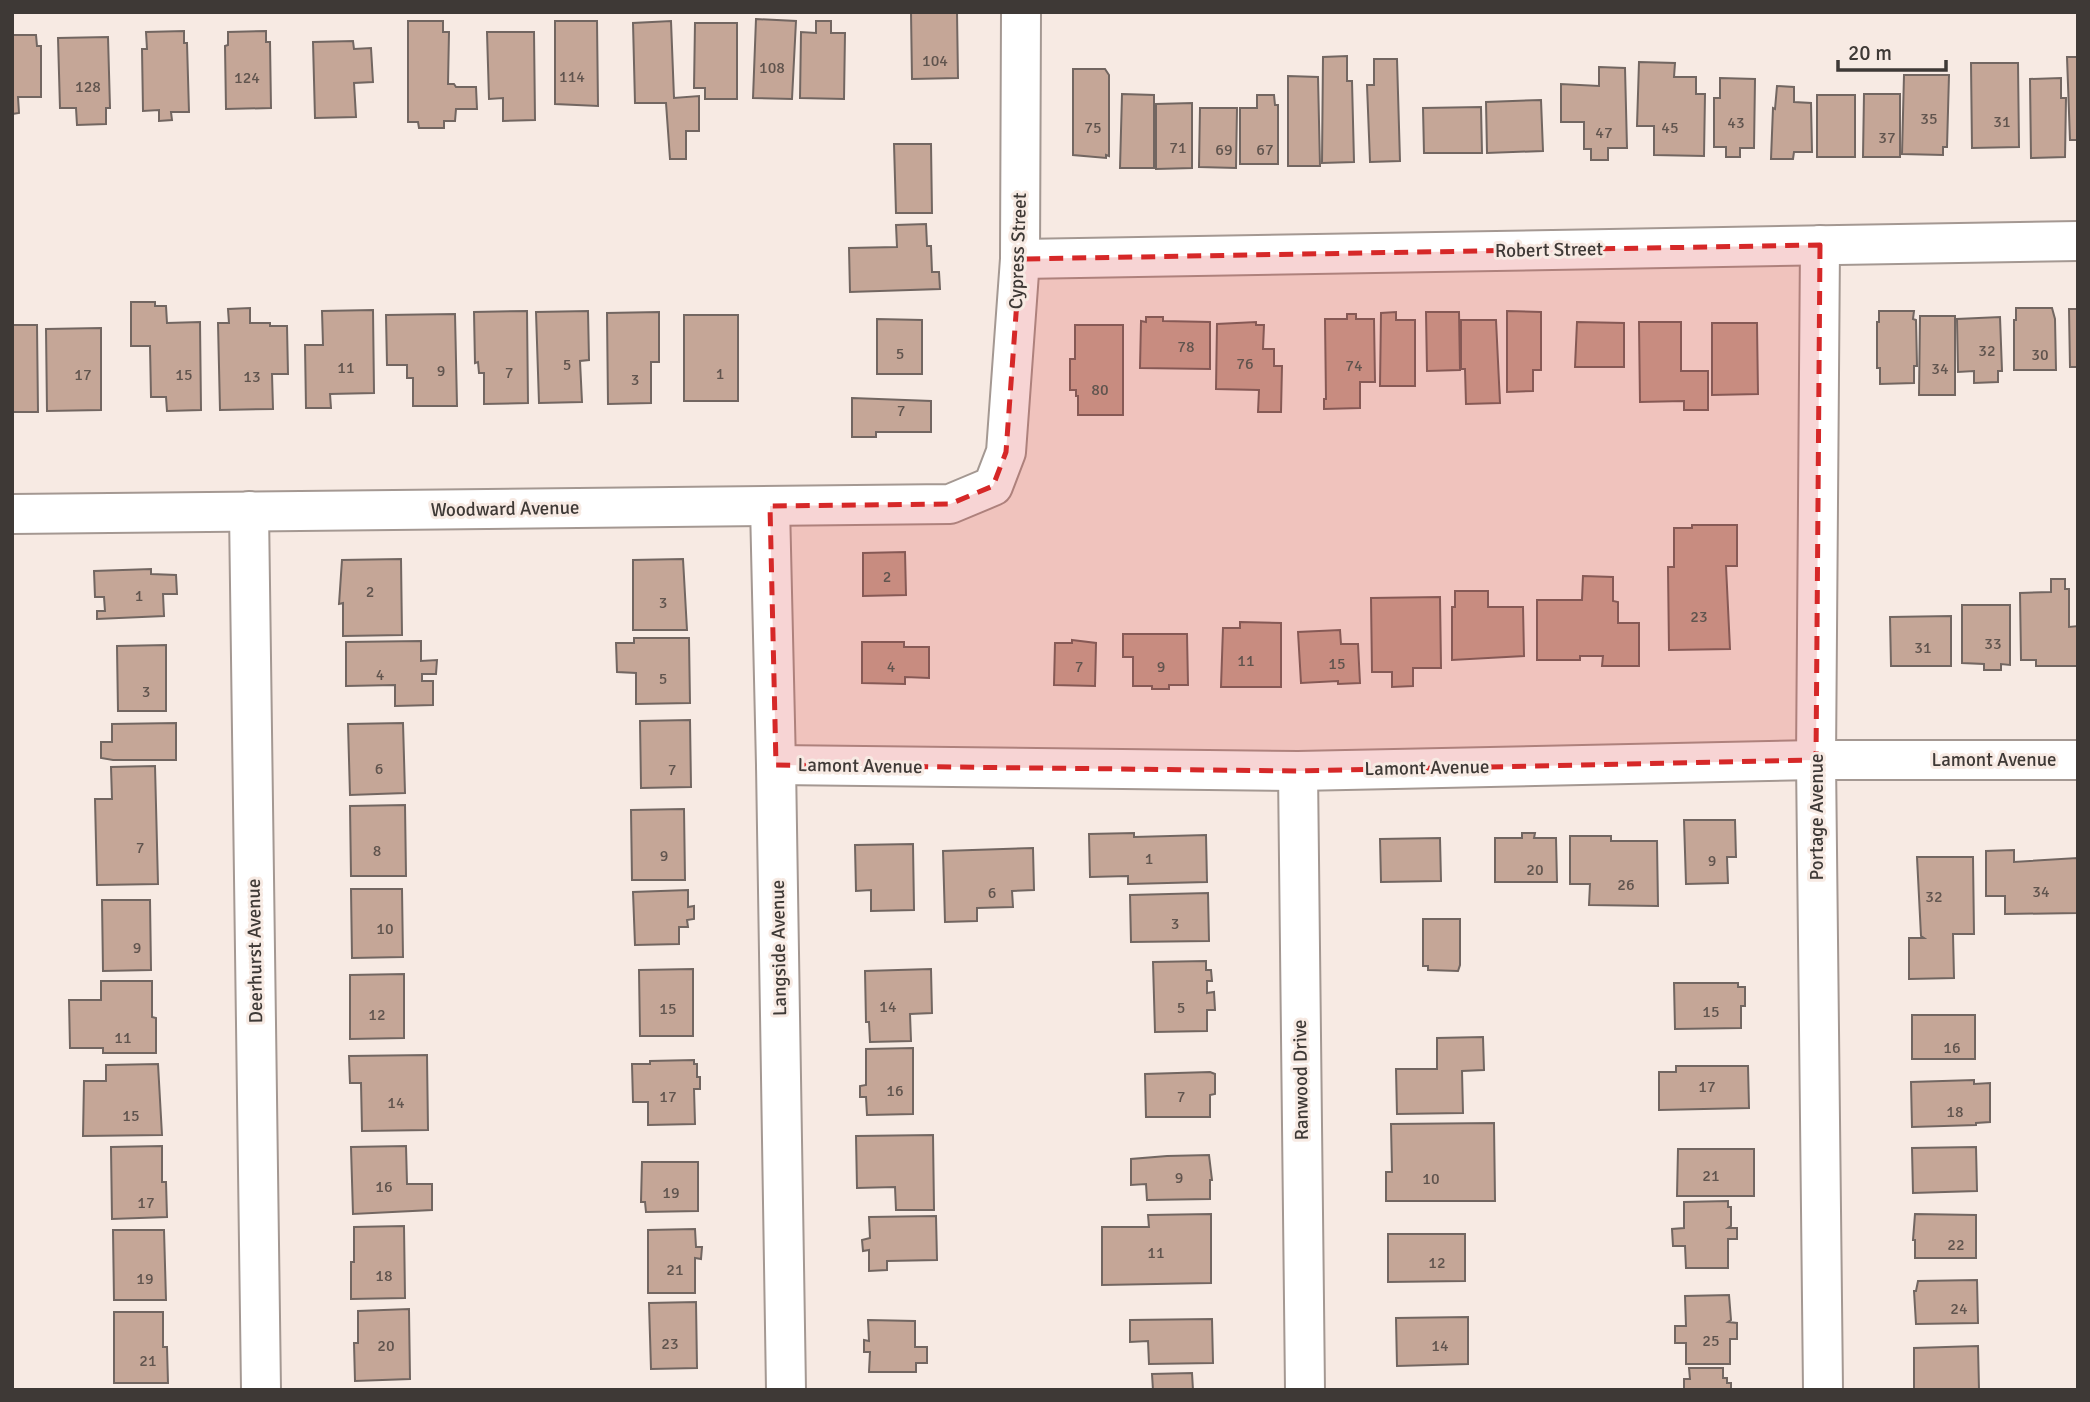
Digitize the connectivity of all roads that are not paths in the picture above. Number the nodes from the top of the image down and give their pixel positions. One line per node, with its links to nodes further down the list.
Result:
1 (1021, 12): 4 (street, Cypress Street)
2 (2078, 241): 3 (street, Robert Street)
3 (1820, 245): 4 (street, Robert Street); 9 (street, Portage Avenue)
4 (1020, 259): 5 (street, Cypress Street)
5 (993, 486): 6 (street, Woodward Avenue)
6 (770, 506): 7 (street, Woodward Avenue); 11 (street, Langside Avenue)
7 (249, 512): 8 (street, Woodward Avenue); 13 (street, Deerhurst Avenue)
8 (12, 514)
9 (1816, 760): 10 (street, Lamont Avenue); 12 (street, Lamont Avenue); 16 (street, Portage Avenue)
10 (2078, 760)
11 (776, 765): 12 (street, Lamont Avenue); 14 (street, Langside Avenue)
12 (1298, 771): 15 (street, Ranwood Drive)
13 (261, 1390)
14 (786, 1390)
15 (1305, 1390)
16 (1823, 1390)

